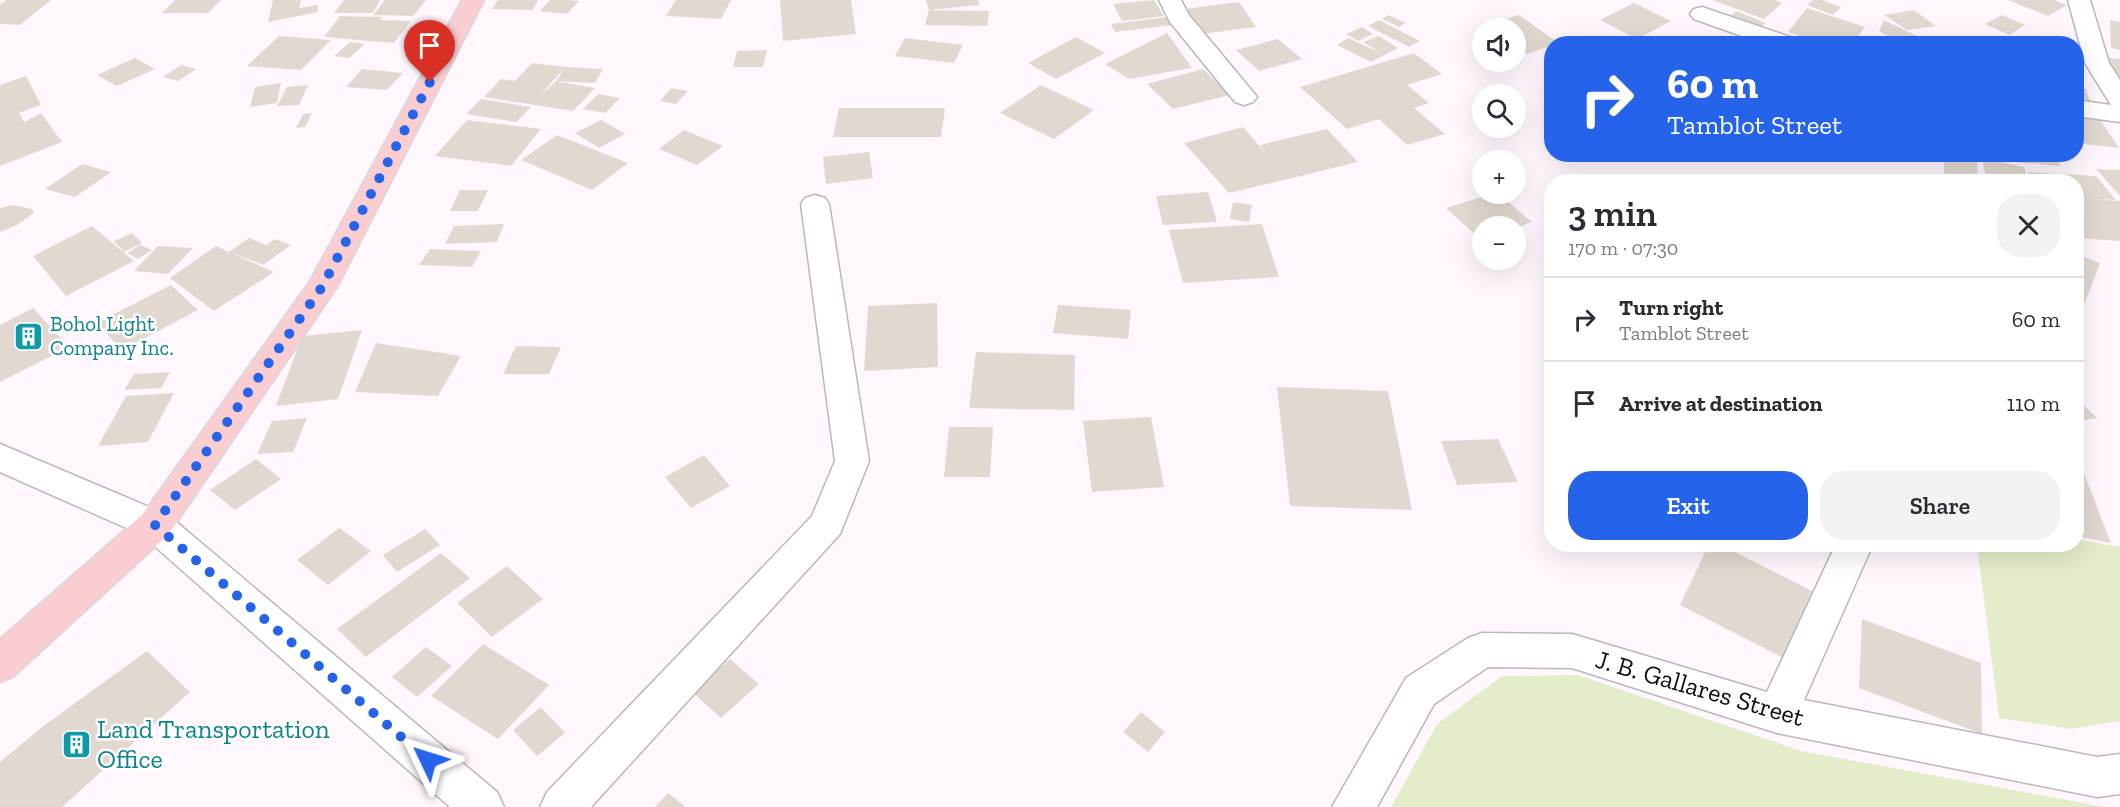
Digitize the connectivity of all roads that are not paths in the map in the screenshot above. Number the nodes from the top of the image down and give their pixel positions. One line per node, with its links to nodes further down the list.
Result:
1 (473, 0): 12 (main road)
2 (1170, 0): 6 (street)
3 (2079, 0): 7 (street)
4 (1702, 14): 5 (street)
5 (1765, 36)
6 (1244, 97)
7 (2120, 100)
8 (2084, 109): 9 (street)
9 (2120, 114)
10 (815, 204): 18 (street)
11 (0, 457): 12 (street)
12 (155, 525): 14 (main road); 17 (street)
13 (1851, 552): 15 (street)
14 (0, 664)
15 (1777, 714): 16 (street, J. B. Gallares Street); 19 (street, J. B. Gallares Street)
16 (2120, 774)
17 (482, 807)
18 (562, 807)
19 (1354, 807)

